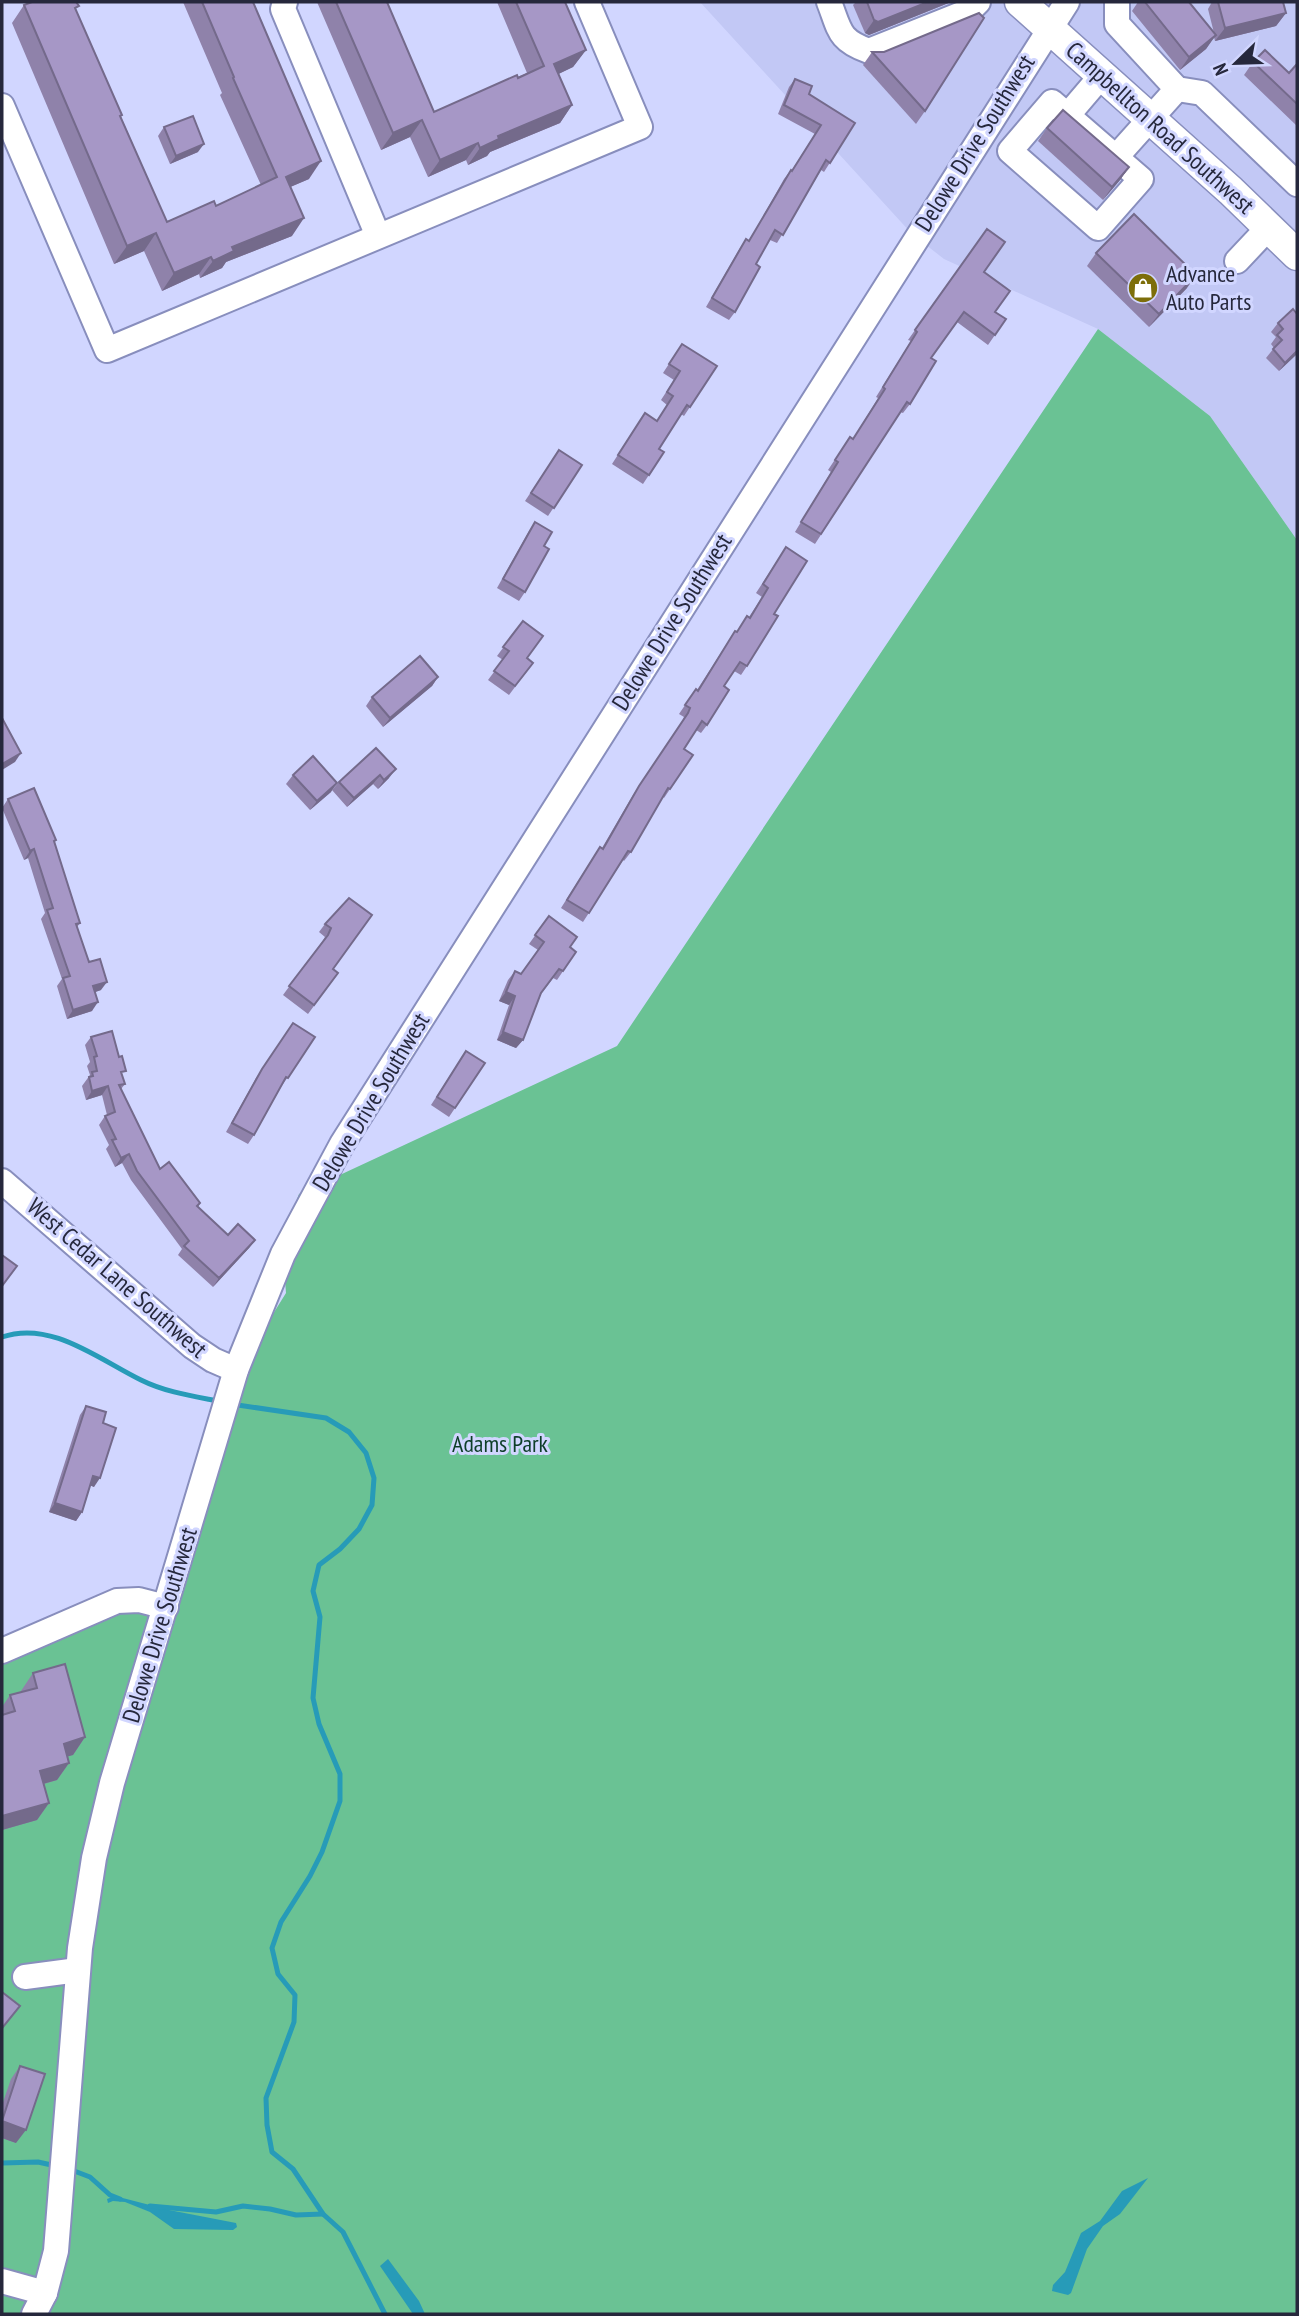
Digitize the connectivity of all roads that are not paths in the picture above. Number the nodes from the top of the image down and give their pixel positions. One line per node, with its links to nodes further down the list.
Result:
1 (285, 2): 16 (street)
2 (587, 2): 16 (street)
3 (829, 2): 4 (street)
4 (978, 2)
5 (1020, 2): 8 (main road, Campbellton Road Southwest)
6 (1067, 2): 8 (street, Delowe Drive Southwest)
7 (1117, 2): 10 (street)
8 (1049, 27): 9 (main road, Campbellton Road Southwest); 20 (street, Delowe Drive Southwest)
9 (1102, 75): 12 (street); 13 (main road, Campbellton Road Southwest)
10 (1177, 89): 13 (street); 15 (street)
11 (2, 106): 16 (street)
12 (1067, 116): 14 (street); 14 (street)
13 (1150, 118): 14 (street); 17 (main road, Campbellton Road Southwest)
14 (1116, 157)
15 (1297, 184)
16 (378, 236)
17 (1288, 242): 18 (street)
18 (1237, 261)
19 (2, 1181): 20 (street, West Cedar Lane Southwest)
20 (236, 1370): 21 (street, Delowe Drive Southwest)
21 (166, 1607): 22 (street); 23 (street, Delowe Drive Southwest)
22 (2, 1651)
23 (78, 1970): 24 (street); 26 (street, Delowe Drive Southwest)
24 (25, 1977)
25 (2, 2281): 26 (street)
26 (40, 2304)

